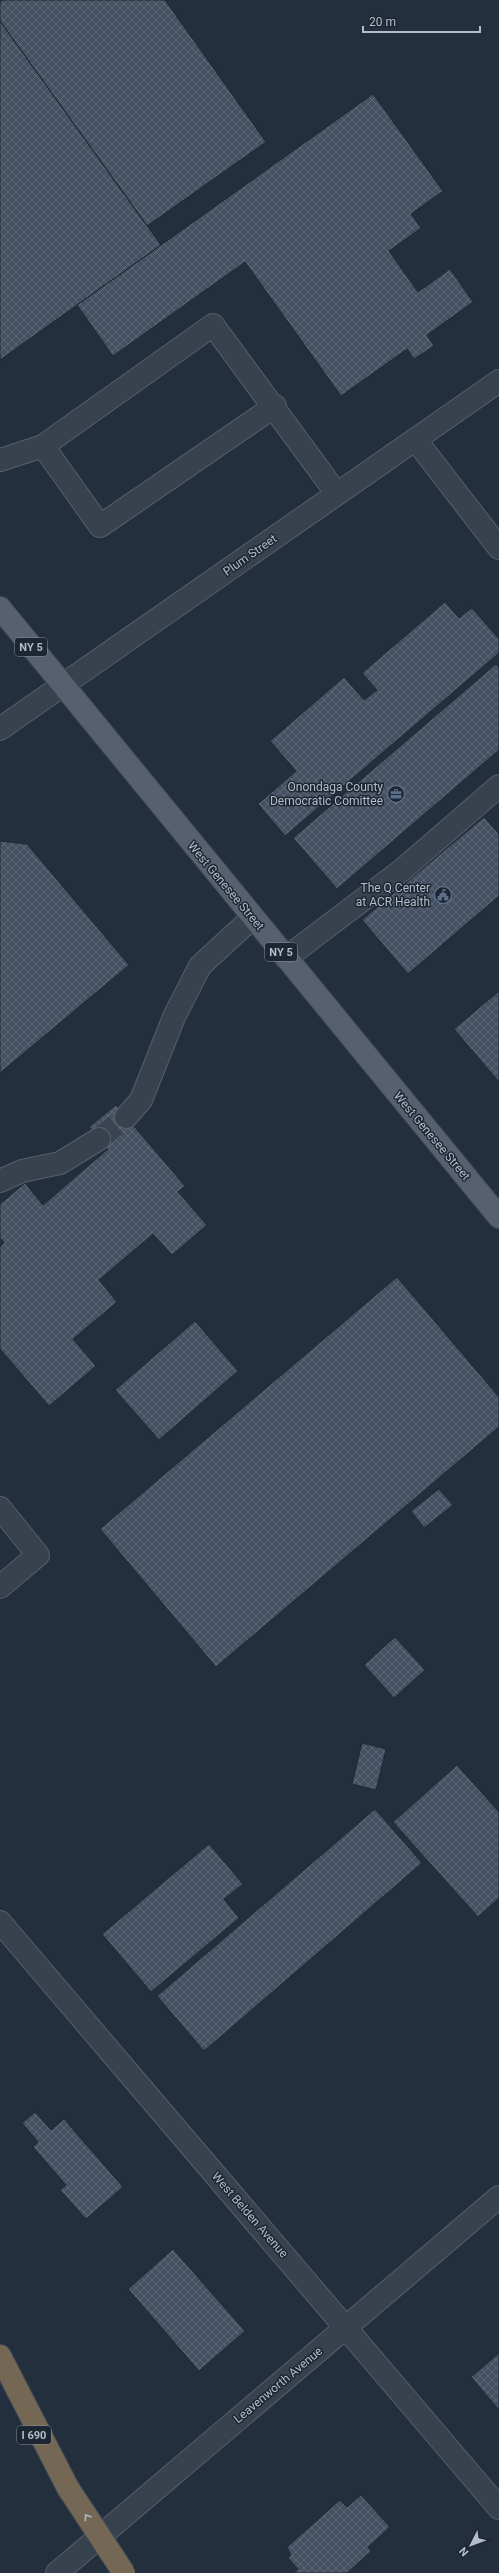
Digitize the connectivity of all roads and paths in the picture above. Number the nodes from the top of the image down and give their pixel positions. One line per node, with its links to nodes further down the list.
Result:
1 (499, 380): 3 (street, Plum Street)
2 (275, 406): 4 (street); 4 (street); 6 (street)
3 (415, 440): 6 (street, Plum Street); 7 (street)
4 (43, 446): 5 (street)
5 (0, 460)
6 (337, 494): 9 (street, Plum Street)
7 (499, 548)
8 (0, 608): 9 (main road, West Genesee Street / NY 5)
9 (62, 686): 10 (street, Plum Street); 12 (main road, West Genesee Street / NY 5)
10 (0, 729)
11 (499, 786): 13 (street)
12 (252, 918): 13 (main road, West Genesee Street / NY 5); 14 (street)
13 (286, 958): 17 (main road, West Genesee Street / NY 5)
14 (126, 1117)
15 (99, 1139): 16 (street)
16 (0, 1181)
17 (497, 1210)
18 (0, 1508): 19 (street)
19 (0, 1588)
20 (0, 1922): 22 (street, West Belden Avenue)
21 (499, 2197): 22 (street, Leavenworth Avenue)
22 (346, 2327): 26 (street, West Belden Avenue); 27 (street, Leavenworth Avenue)
23 (0, 2356): 25 (highway)
24 (0, 2382): 25 (highway, I 690)
25 (68, 2488): 28 (highway, I 690, one-way to 25, bridge)
26 (499, 2508)
27 (57, 2573)
28 (124, 2573)

